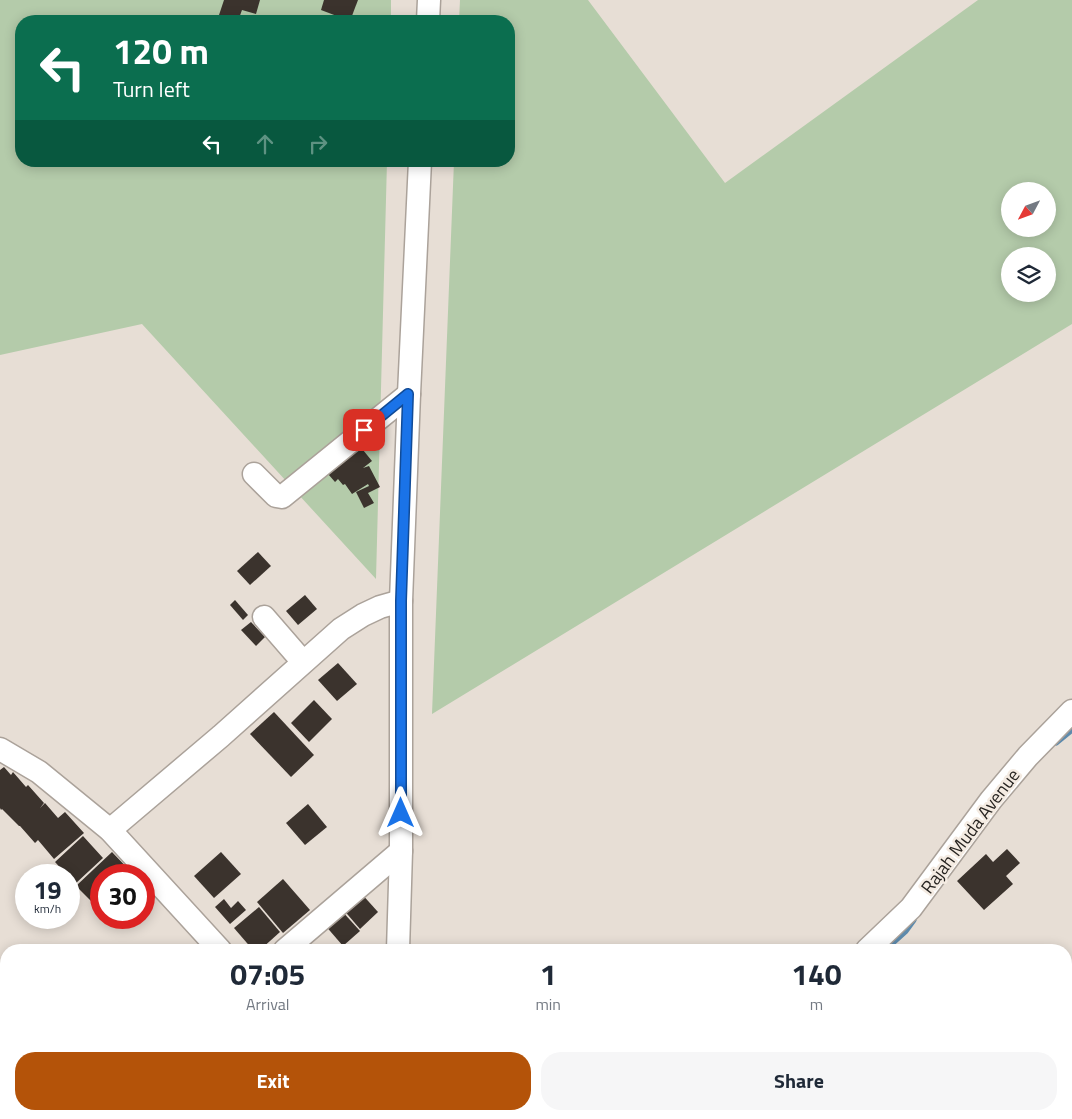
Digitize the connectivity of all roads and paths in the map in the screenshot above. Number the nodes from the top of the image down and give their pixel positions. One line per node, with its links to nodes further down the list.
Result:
1 (430, 0): 2 (street)
2 (429, 15)
3 (420, 167): 4 (street)
4 (408, 394): 5 (street); 6 (street)
5 (254, 474)
6 (401, 601): 8 (street); 12 (street)
7 (264, 617): 8 (street)
8 (303, 662): 11 (street)
9 (1072, 711): 16 (street, Rajah Muda Avenue)
10 (0, 749): 11 (street)
11 (110, 830): 13 (street)
12 (401, 851): 14 (street); 15 (street)
13 (214, 944)
14 (292, 944)
15 (398, 944)
16 (872, 944)

